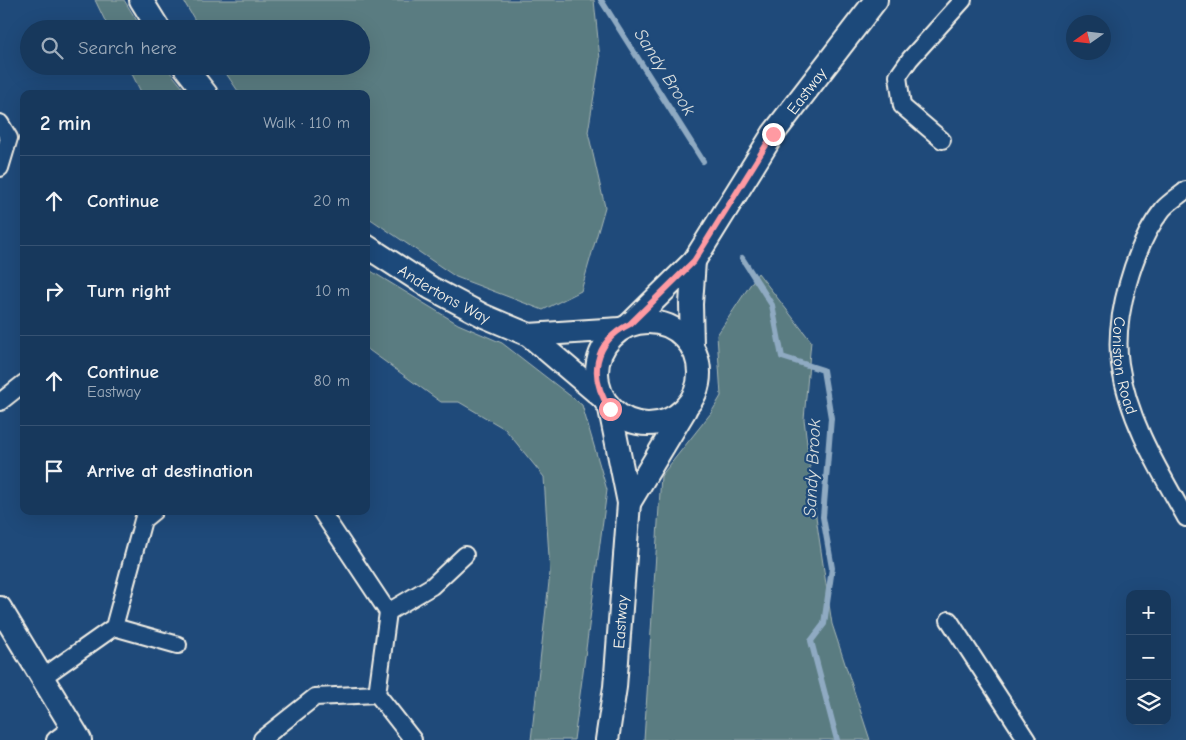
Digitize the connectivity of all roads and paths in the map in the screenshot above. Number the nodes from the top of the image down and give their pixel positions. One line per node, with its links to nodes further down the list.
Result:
1 (140, 0): 4 (main road)
2 (876, 0): 12 (main road, Eastway)
3 (963, 0): 8 (street)
4 (153, 20)
5 (191, 75): 6 (main road)
6 (203, 90)
7 (0, 123): 9 (street)
8 (942, 140)
9 (0, 168)
10 (1186, 190): 23 (street, Coniston Road)
11 (370, 249): 14 (main road, Andertons Way)
12 (694, 261): 13 (main road, Eastway); 15 (main road, Eastway)
13 (625, 327): 14 (main road, Andertons Way); 15 (main road); 18 (main road)
14 (529, 335): 18 (main road, Andertons Way)
15 (692, 346): 19 (main road)
16 (20, 386): 17 (street)
17 (0, 402)
18 (606, 402): 19 (main road); 20 (main road, Eastway)
19 (685, 409): 20 (main road, Eastway)
20 (629, 503): 35 (main road, Eastway)
21 (149, 515): 28 (street)
22 (324, 515): 26 (street)
23 (1186, 518)
24 (465, 555): 26 (street)
25 (0, 608): 30 (main road)
26 (388, 612): 31 (street)
27 (949, 620): 36 (street)
28 (114, 627): 29 (street); 30 (street)
29 (178, 646)
30 (43, 677): 32 (main road)
31 (377, 694): 33 (street); 34 (street)
32 (69, 736)
33 (262, 739)
34 (413, 740)
35 (607, 740)
36 (1027, 740)

